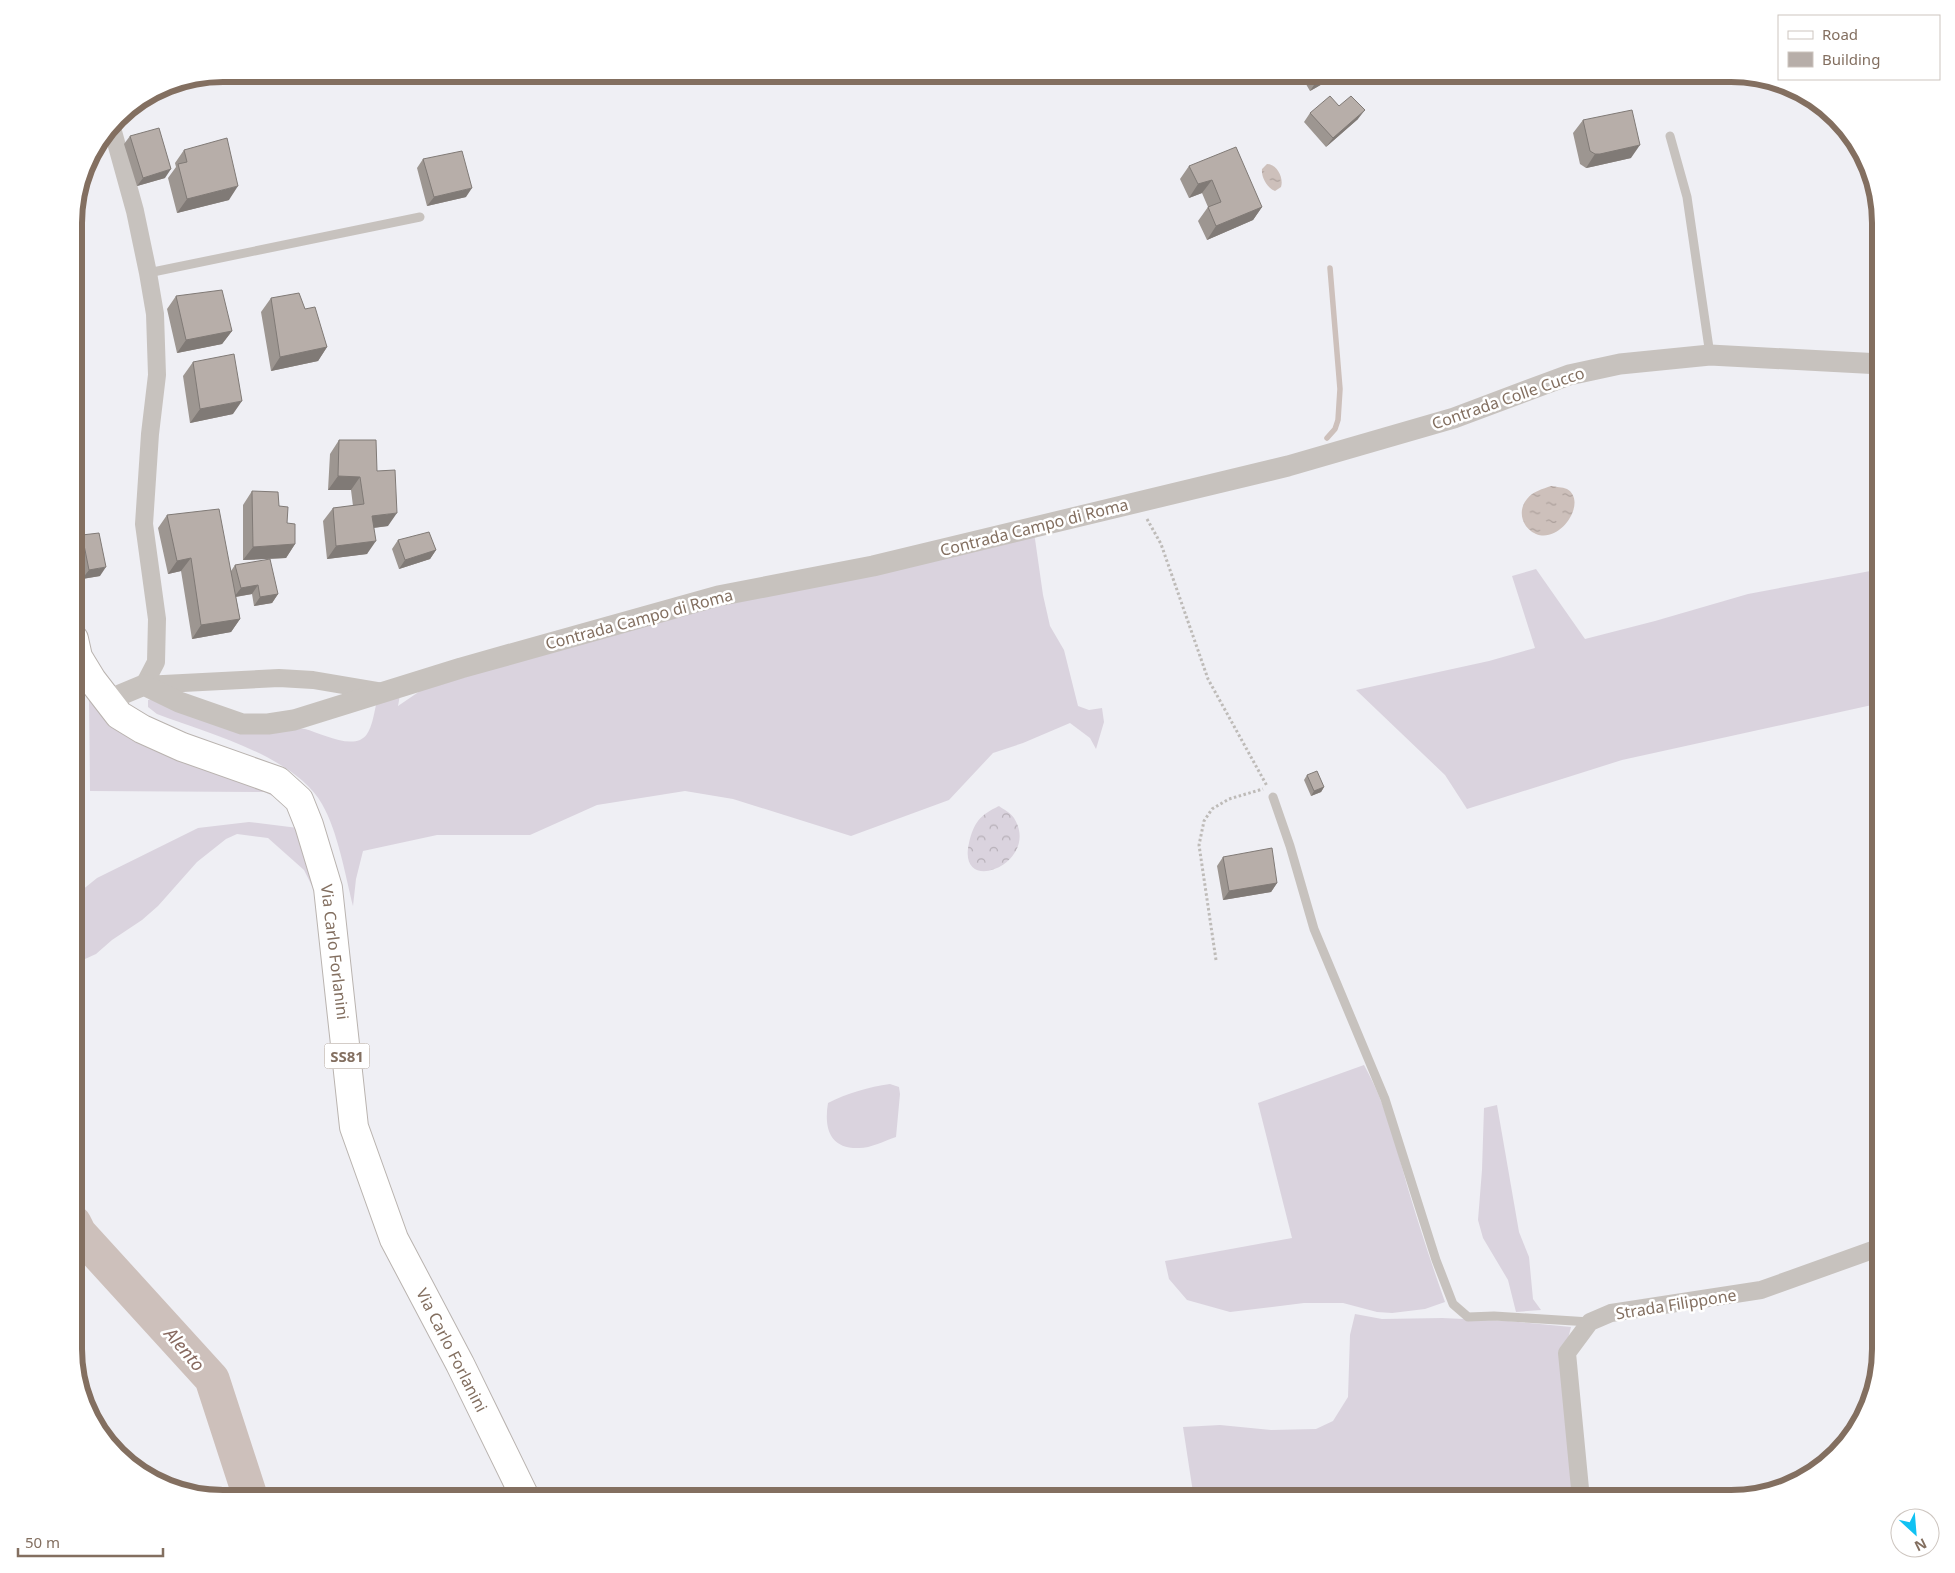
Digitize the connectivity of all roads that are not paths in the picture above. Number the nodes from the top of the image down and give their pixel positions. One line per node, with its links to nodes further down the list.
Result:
1 (114, 135): 4 (street)
2 (1670, 136): 5 (lane)
3 (420, 218): 4 (lane)
4 (148, 273): 9 (street)
5 (1710, 355): 6 (street, Contrada Colle Cucco); 7 (street, Contrada Colle Cucco)
6 (1872, 364)
7 (1142, 501): 10 (street, Contrada Campo di Roma)
8 (83, 665): 11 (main road, SS81)
9 (144, 684): 10 (street); 10 (street, Contrada Campo di Roma); 11 (street)
10 (388, 692)
11 (108, 700): 15 (main road, Via Carlo Forlanini / SS81)
12 (1273, 797): 14 (lane)
13 (1872, 1250): 14 (street, Strada Filippone)
14 (1590, 1322): 16 (street)
15 (522, 1490)
16 (1580, 1490)

